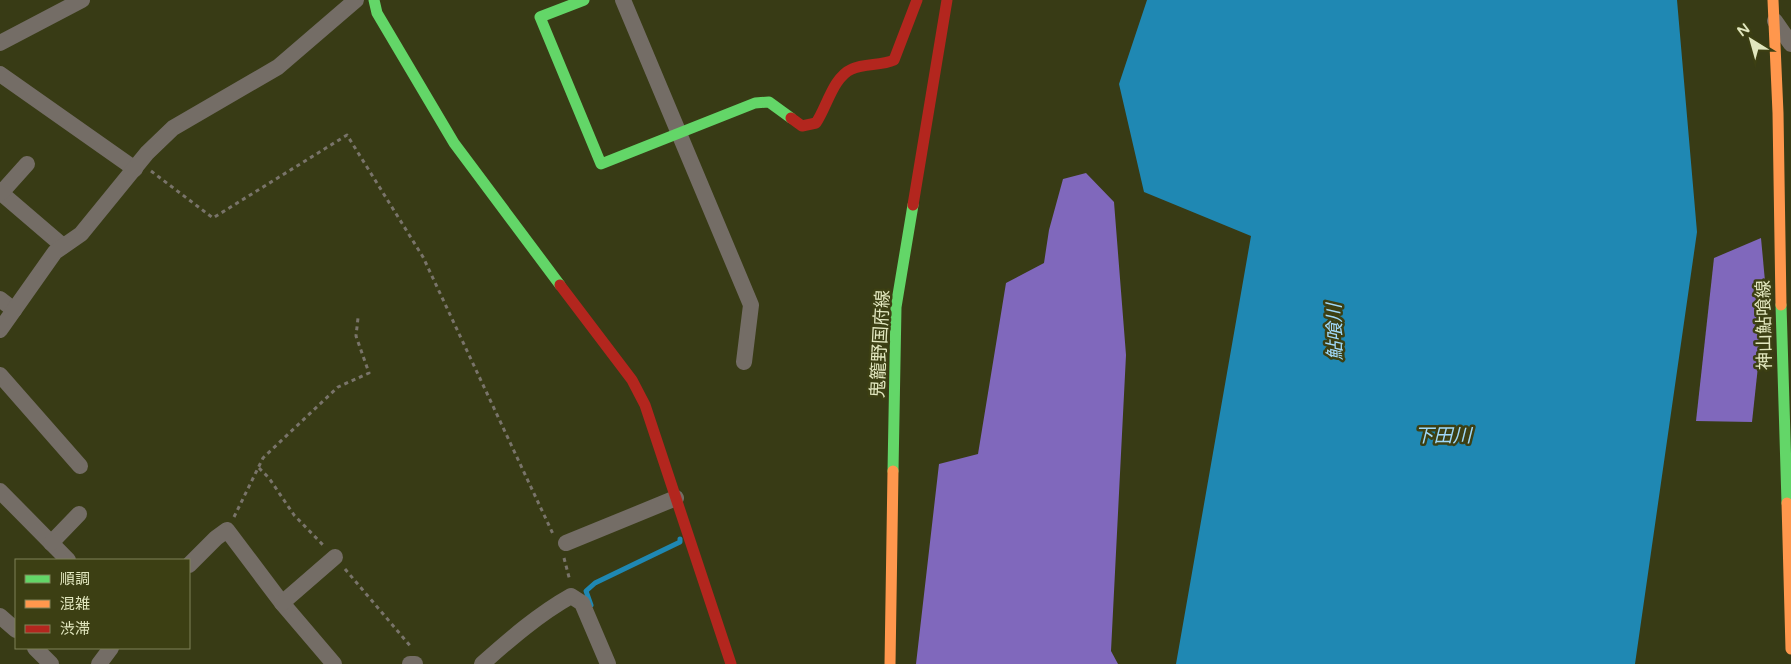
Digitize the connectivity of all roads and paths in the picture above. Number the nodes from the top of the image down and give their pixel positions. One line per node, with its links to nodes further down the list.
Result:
1 (82, 0): 10 (street)
2 (356, 0): 16 (street)
3 (374, 0): 31 (street)
4 (584, 0): 13 (street)
5 (623, 0): 13 (street)
6 (917, 0): 13 (street)
7 (947, 0): 55 (street, 鬼籠野国府線)
8 (1773, 0): 9 (street, 神山鮎喰線)
9 (1774, 18): 11 (street); 14 (street, 神山鮎喰線)
10 (0, 43)
11 (1791, 44)
12 (0, 74): 16 (street)
13 (679, 132): 26 (street)
14 (1779, 157): 17 (street); 20 (street, 神山鮎喰線)
15 (27, 164): 18 (street)
16 (137, 166): 19 (street); 35 (path)
17 (1791, 170)
18 (1, 193): 19 (street)
19 (63, 246): 23 (street)
20 (1780, 286): 22 (street); 28 (street, 神山鮎喰線)
21 (0, 299): 23 (street)
22 (1791, 304)
23 (14, 310): 25 (street)
24 (358, 318): 33 (path)
25 (0, 330)
26 (744, 362)
27 (0, 375): 29 (street)
28 (1788, 453): 41 (street, 神山鮎喰線)
29 (80, 466)
30 (0, 491): 34 (street)
31 (676, 498): 35 (street); 54 (street)
32 (79, 514): 34 (street)
33 (227, 530): 38 (street); 40 (street)
34 (51, 543): 37 (street)
35 (561, 545): 39 (path)
36 (335, 557): 40 (street)
37 (67, 559)
38 (190, 564)
39 (571, 596): 52 (street); 53 (street)
40 (282, 603): 49 (street)
41 (1791, 614): 46 (street, 神山鮎喰線)
42 (0, 616): 43 (street)
43 (15, 629)
44 (36, 649): 47 (street)
45 (109, 649): 48 (street)
46 (1791, 649)
47 (52, 664)
48 (99, 664)
49 (334, 664)
50 (410, 664): 51 (street)
51 (415, 664)
52 (482, 664)
53 (608, 664)
54 (731, 664)
55 (890, 664)

